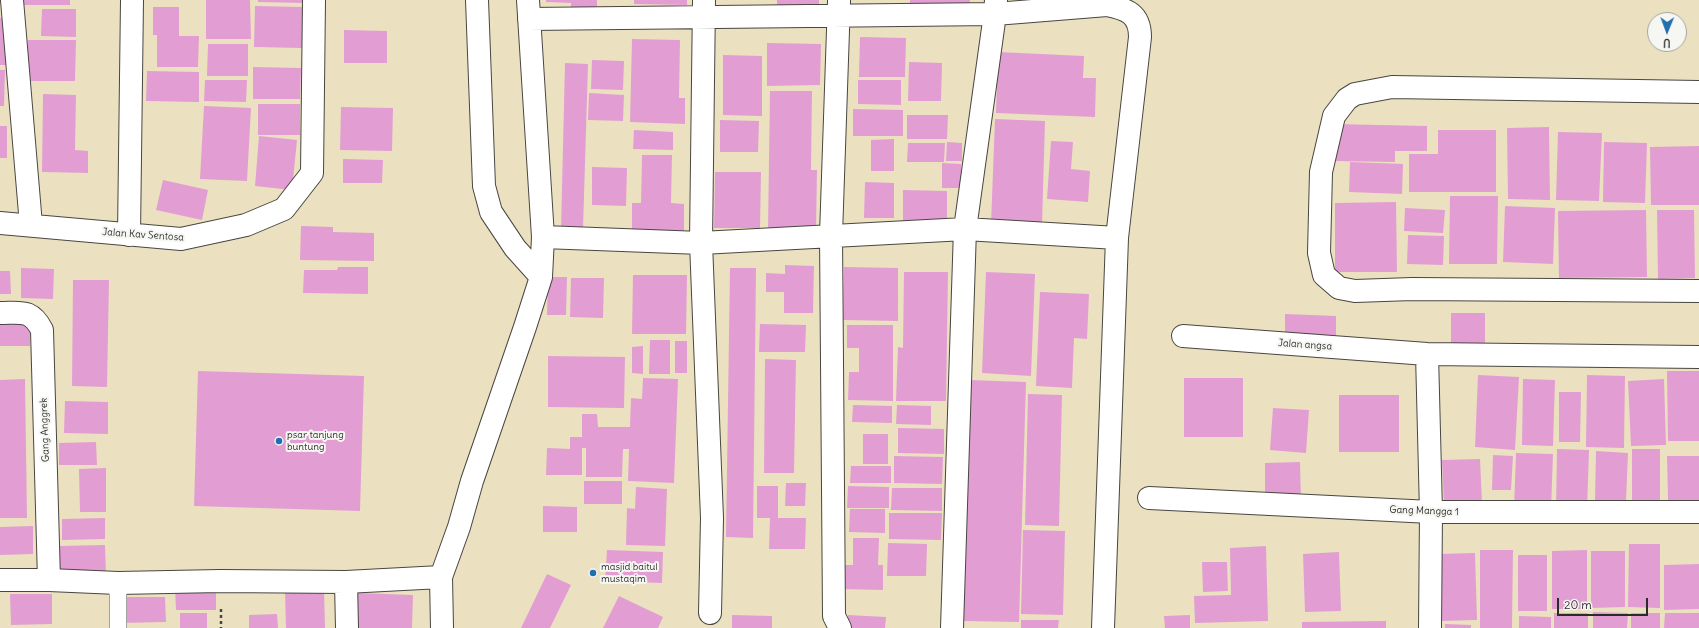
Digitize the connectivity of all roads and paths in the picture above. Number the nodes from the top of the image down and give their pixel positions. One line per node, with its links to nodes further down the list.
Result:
1 (12, 0): 11 (street)
2 (132, 0): 13 (street)
3 (314, 0): 13 (street, Jalan Kav Sentosa)
4 (477, 0): 18 (street)
5 (996, 7): 6 (street); 12 (street); 16 (street)
6 (838, 8): 7 (street); 14 (street)
7 (704, 9): 8 (street); 17 (street)
8 (528, 10): 15 (street)
9 (1699, 92): 19 (street)
10 (0, 223): 11 (street, Jalan Kav Sentosa)
11 (31, 225): 13 (street, Jalan Kav Sentosa)
12 (965, 229): 14 (street); 16 (street); 37 (street)
13 (129, 235)
14 (831, 235): 17 (street); 36 (street)
15 (543, 237): 17 (street); 18 (street)
16 (1117, 238): 38 (street)
17 (701, 243): 32 (street)
18 (540, 277): 27 (street)
19 (1699, 291)
20 (0, 313): 29 (street, Gang Anggrek)
21 (1183, 336): 22 (street, Jalan angsa)
22 (1427, 354): 23 (street, Jalan angsa); 25 (street)
23 (1699, 357)
24 (1149, 498): 25 (street, Gang Mangga 1)
25 (1431, 512): 26 (street, Gang Mangga 1); 39 (street)
26 (1699, 512)
27 (441, 577): 30 (street); 35 (street)
28 (0, 580): 29 (street)
29 (49, 580): 31 (street)
30 (346, 582): 31 (street); 34 (street)
31 (118, 583): 33 (lane)
32 (710, 613)
33 (118, 628)
34 (346, 628)
35 (442, 628)
36 (840, 628)
37 (952, 628)
38 (1103, 628)
39 (1430, 628)

